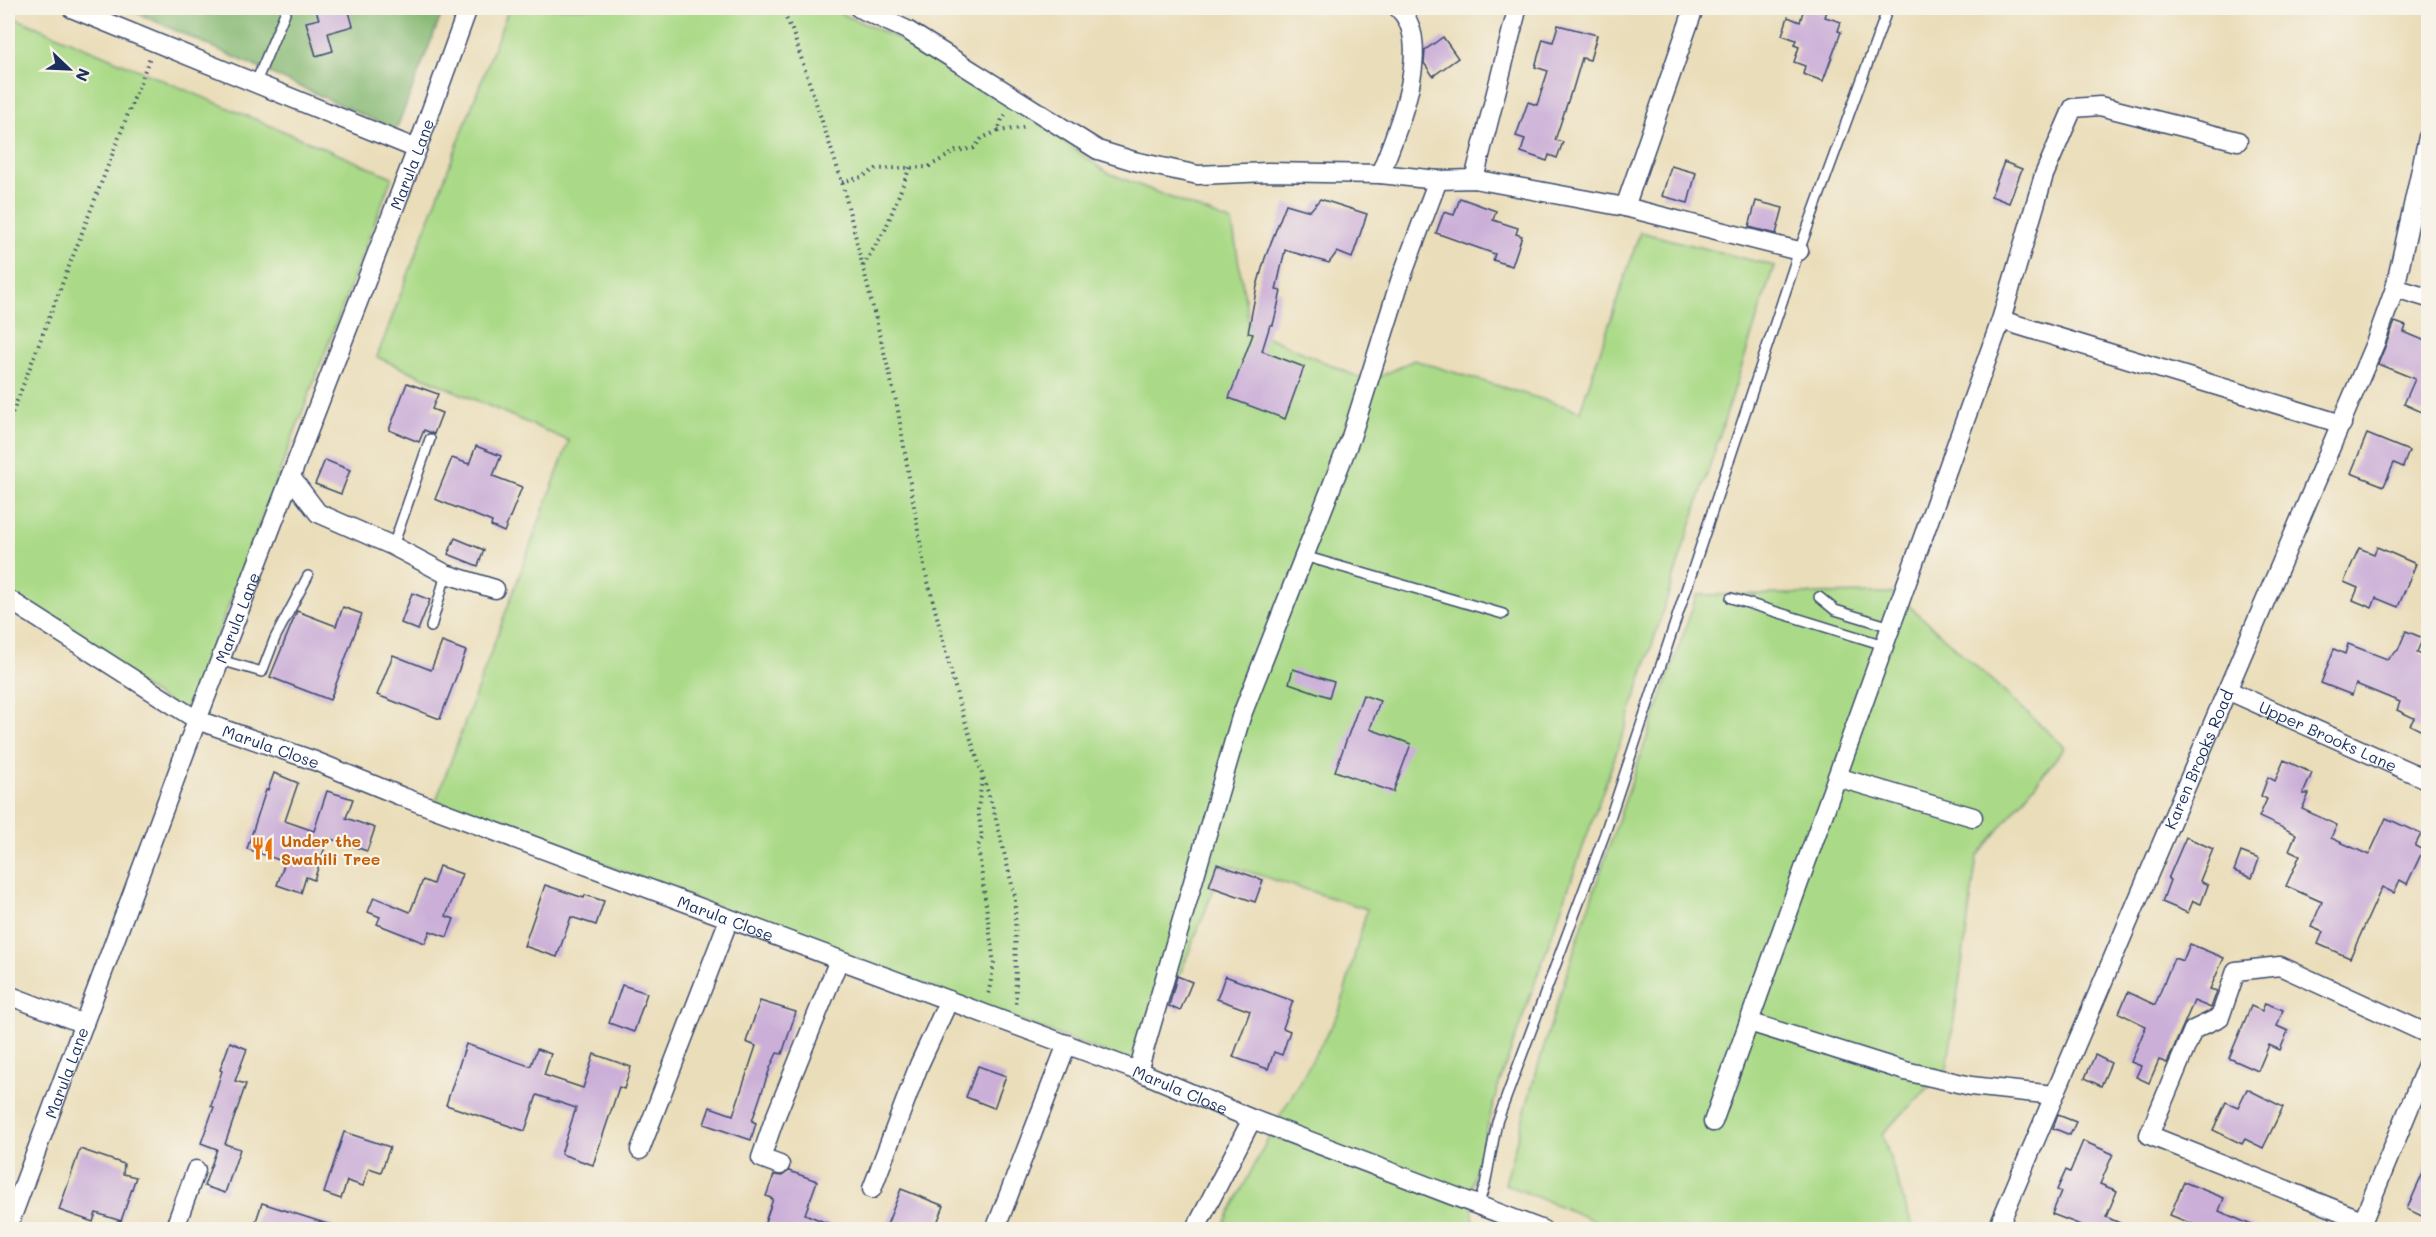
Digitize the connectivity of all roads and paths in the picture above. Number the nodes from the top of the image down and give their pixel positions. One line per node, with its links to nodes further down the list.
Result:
1 (70, 8): 10 (street)
2 (287, 8): 11 (lane)
3 (468, 8): 15 (street, Marula Lane)
4 (781, 8): 20 (path)
5 (859, 8): 12 (street)
6 (1398, 8): 17 (street)
7 (1694, 8): 21 (street)
8 (1888, 8): 22 (lane)
9 (1516, 14): 18 (street)
10 (156, 42): 11 (street); 27 (path)
11 (256, 82): 15 (street)
12 (1018, 101): 16 (path); 17 (street)
13 (2428, 137): 24 (street, Karen Brooks Road)
14 (2238, 141): 26 (street)
15 (417, 149): 30 (street, Marula Lane)
16 (910, 167): 20 (path); 23 (path)
17 (1380, 174): 19 (street)
18 (1474, 179): 19 (street); 21 (street)
19 (1438, 180): 32 (street)
20 (842, 182): 23 (path)
21 (1625, 207): 22 (street)
22 (1799, 251): 69 (lane)
23 (863, 267): 46 (path)
24 (2395, 288): 25 (street); 28 (street, Karen Brooks Road)
25 (2428, 298)
26 (2001, 320): 28 (street); 41 (street)
27 (8, 424)
28 (2342, 424): 44 (street, Karen Brooks Road)
29 (430, 440): 31 (lane)
30 (290, 476): 31 (street); 43 (street, Marula Lane)
31 (393, 546): 33 (street)
32 (1304, 556): 39 (lane); 61 (street)
33 (446, 574): 35 (street); 40 (lane)
34 (308, 576): 43 (lane)
35 (495, 589)
36 (1819, 597): 41 (lane)
37 (1731, 598): 42 (lane)
38 (8, 599): 45 (street, Marula Close)
39 (1503, 614)
40 (431, 627)
41 (1891, 627): 42 (street)
42 (1884, 645): 47 (street)
43 (220, 660): 45 (street, Marula Lane)
44 (2227, 690): 48 (street, Upper Brooks Lane); 62 (street, Karen Brooks Road)
45 (197, 720): 50 (street, Marula Close); 56 (street, Marula Lane)
46 (982, 775): 54 (path); 57 (path)
47 (1837, 777): 49 (street); 55 (street)
48 (2428, 780)
49 (1973, 817)
50 (729, 919): 51 (street, Marula Close); 65 (street)
51 (839, 960): 53 (street, Marula Close); 66 (street)
52 (8, 995): 56 (street)
53 (949, 1000): 54 (street, Marula Close); 68 (street)
54 (984, 1014): 57 (street, Marula Close)
55 (1749, 1022): 62 (street); 64 (street)
56 (84, 1024): 71 (street, Marula Lane)
57 (1015, 1025): 59 (street, Marula Close)
58 (2428, 1034): 70 (street)
59 (1067, 1044): 61 (street, Marula Close); 73 (street)
60 (2428, 1062): 70 (street)
61 (1138, 1071): 63 (street, Marula Close)
62 (2055, 1095): 76 (street, Karen Brooks Road)
63 (1252, 1119): 69 (street, Marula Close); 74 (street)
64 (1713, 1122)
65 (640, 1150)
66 (780, 1165)
67 (196, 1170): 72 (street)
68 (872, 1189)
69 (1478, 1205): 75 (street, Marula Close)
70 (2360, 1225)
71 (8, 1227)
72 (174, 1230)
73 (995, 1230)
74 (1195, 1230)
75 (1543, 1230)
76 (1997, 1230)

